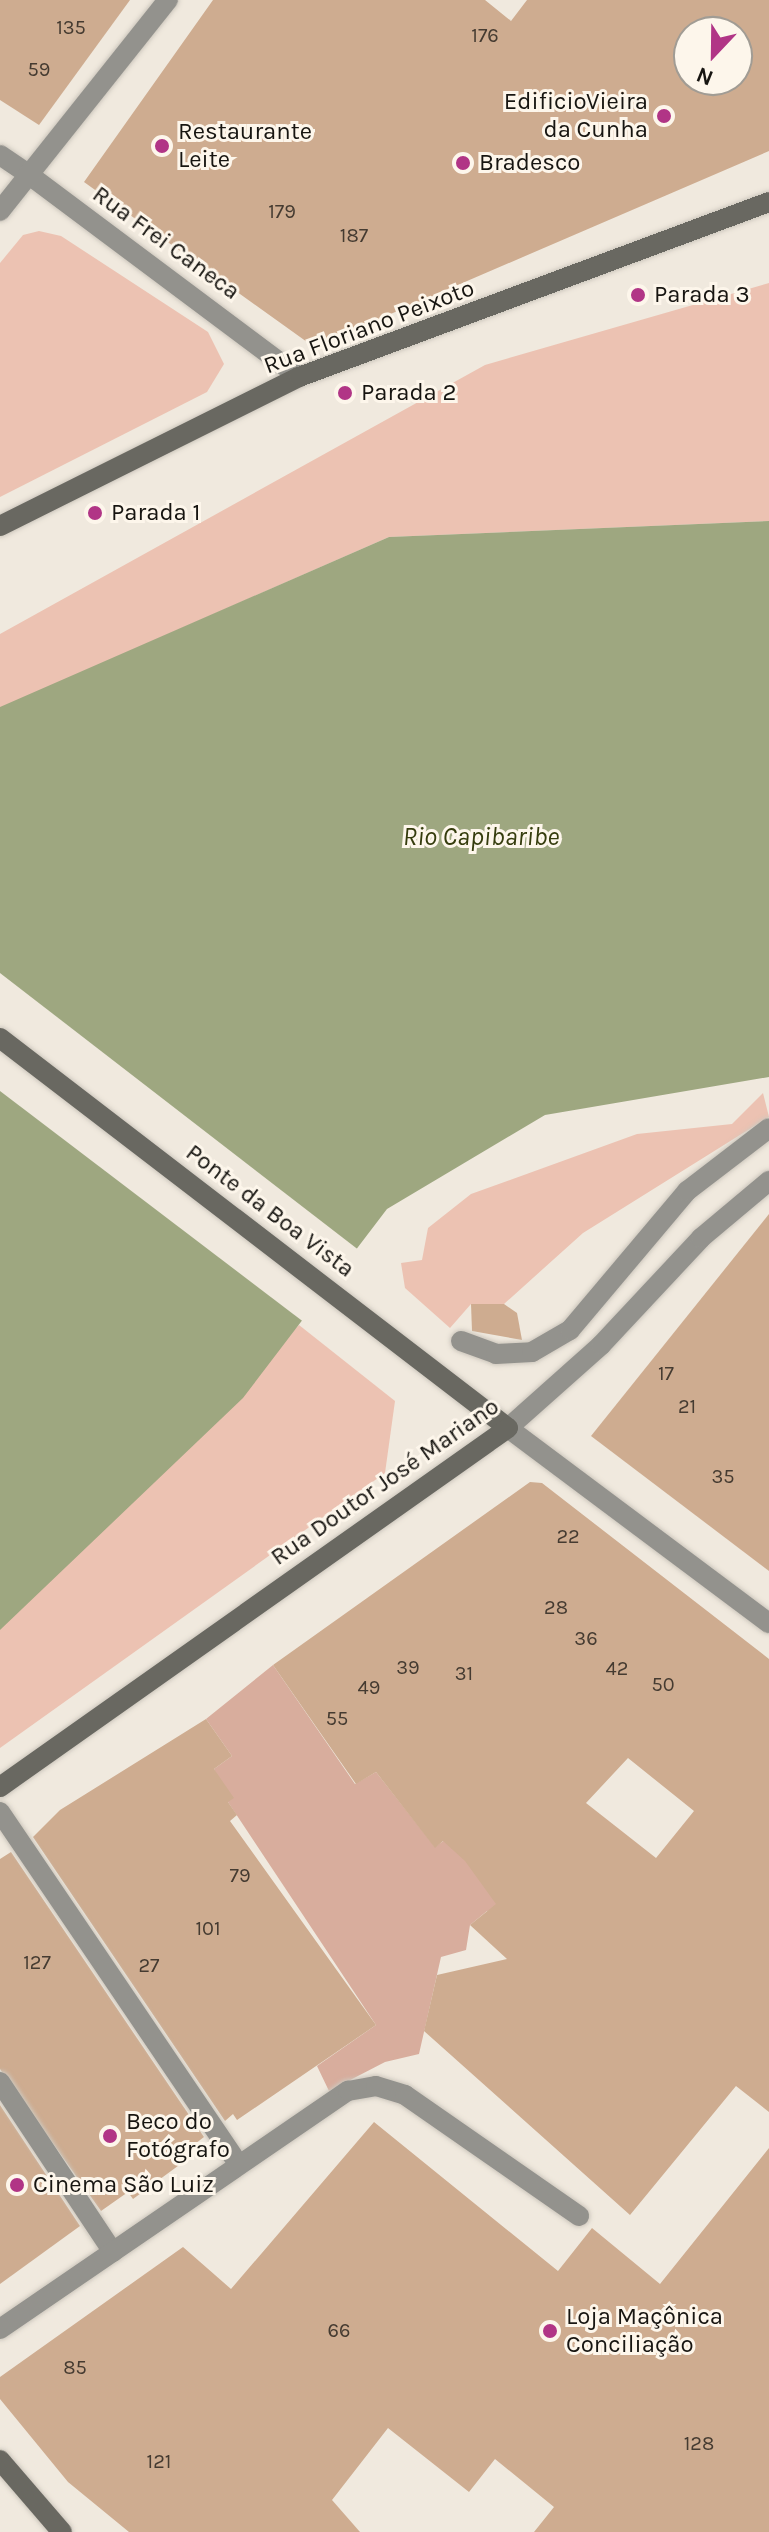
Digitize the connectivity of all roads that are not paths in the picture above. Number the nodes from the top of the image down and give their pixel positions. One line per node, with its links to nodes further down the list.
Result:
1 (168, 0): 3 (street)
2 (0, 155): 3 (street, Rua Frei Caneca)
3 (28, 174): 5 (street); 6 (street, Rua Frei Caneca)
4 (769, 202): 6 (main road, Rua Floriano Peixoto)
5 (0, 211)
6 (299, 377): 7 (main road, Rua Floriano Peixoto)
7 (0, 526)
8 (0, 1038): 12 (main road, Ponte da Boa Vista)
9 (769, 1128): 11 (street)
10 (769, 1181): 12 (street, Rua Doutor José Mariano)
11 (461, 1341)
12 (508, 1428): 13 (street); 14 (main road, Rua Doutor José Mariano)
13 (769, 1623)
14 (0, 1787)
15 (0, 1812): 17 (street)
16 (0, 2082): 19 (street)
17 (239, 2165): 18 (street); 19 (street)
18 (579, 2216)
19 (113, 2252): 20 (street)
20 (0, 2329)
21 (0, 2460): 22 (main road)
22 (62, 2532)

